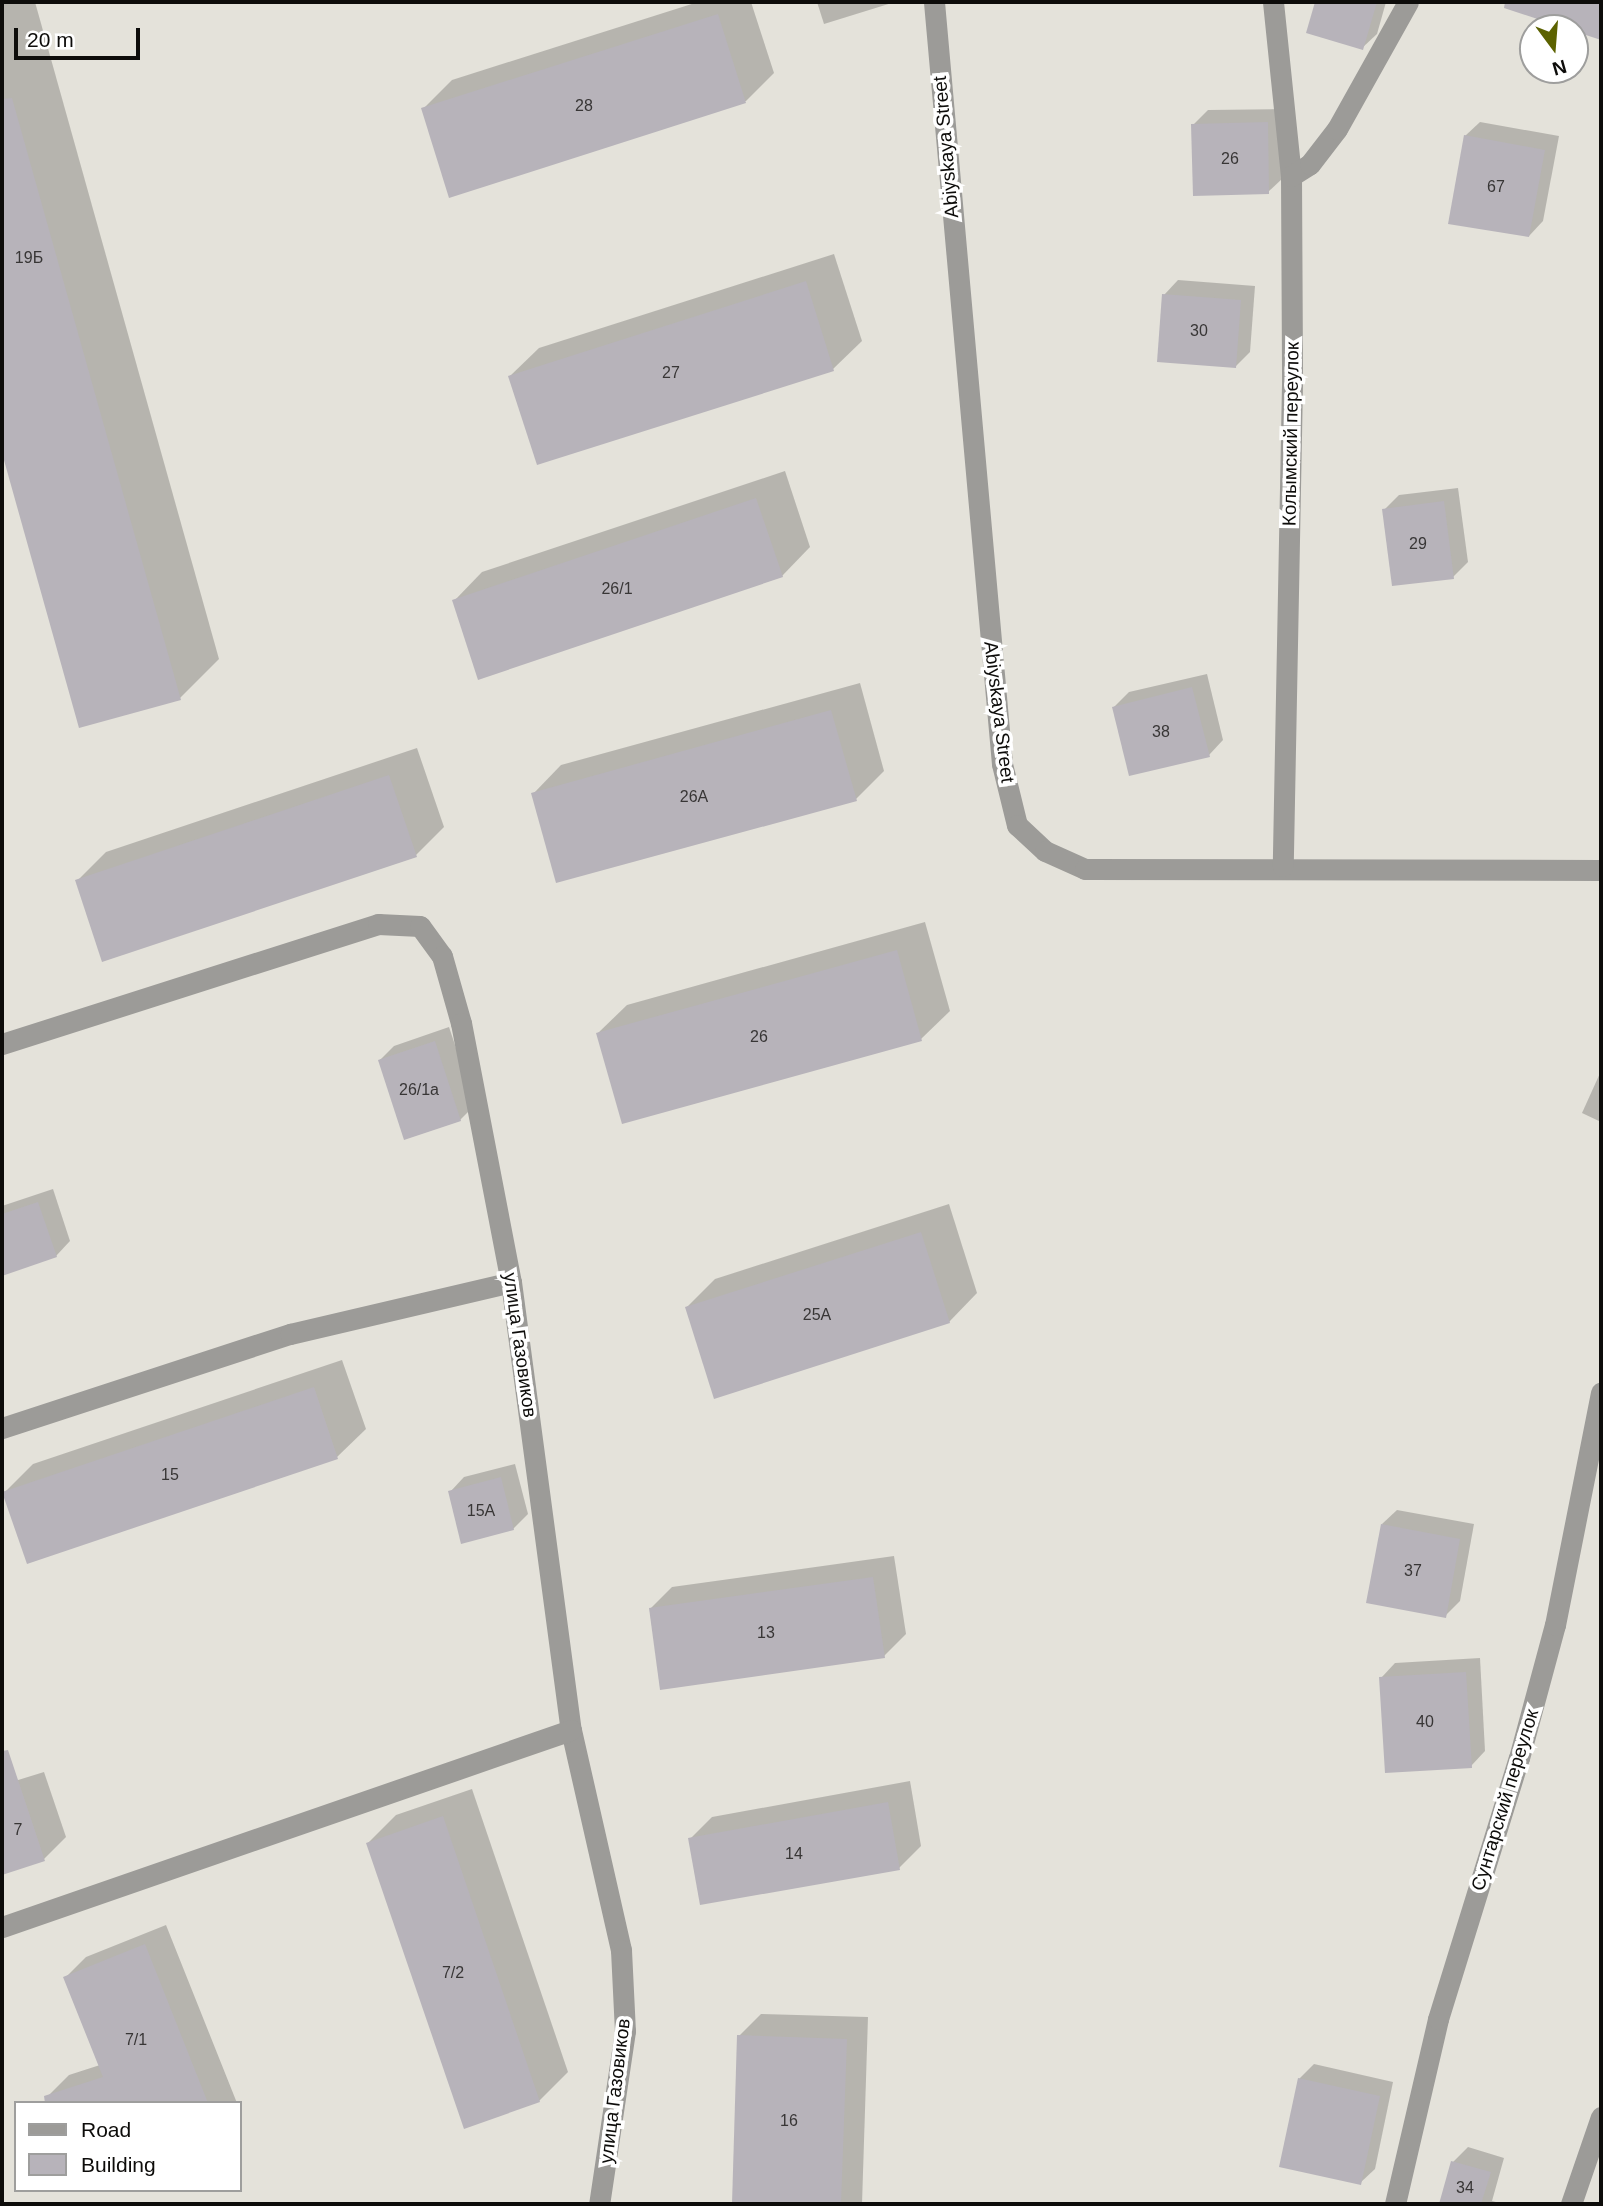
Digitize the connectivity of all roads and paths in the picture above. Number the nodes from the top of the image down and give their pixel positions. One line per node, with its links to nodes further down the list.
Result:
1 (934, 2): 5 (street, Abiyskaya Street)
2 (1273, 2): 4 (street, Колымский переулок)
3 (1408, 2): 4 (street)
4 (1291, 176): 5 (street, Колымский переулок)
5 (1283, 866): 6 (street, Abiyskaya Street)
6 (1601, 870)
7 (2, 1044): 8 (street, улица Газовиков)
8 (511, 1282): 10 (street); 11 (street, улица Газовиков)
9 (1601, 1393): 15 (street, Сунтарский переулок)
10 (2, 1428)
11 (571, 1730): 12 (street); 14 (street, улица Газовиков)
12 (2, 1927)
13 (1601, 2117): 16 (street)
14 (599, 2204)
15 (1395, 2204)
16 (1570, 2204)

